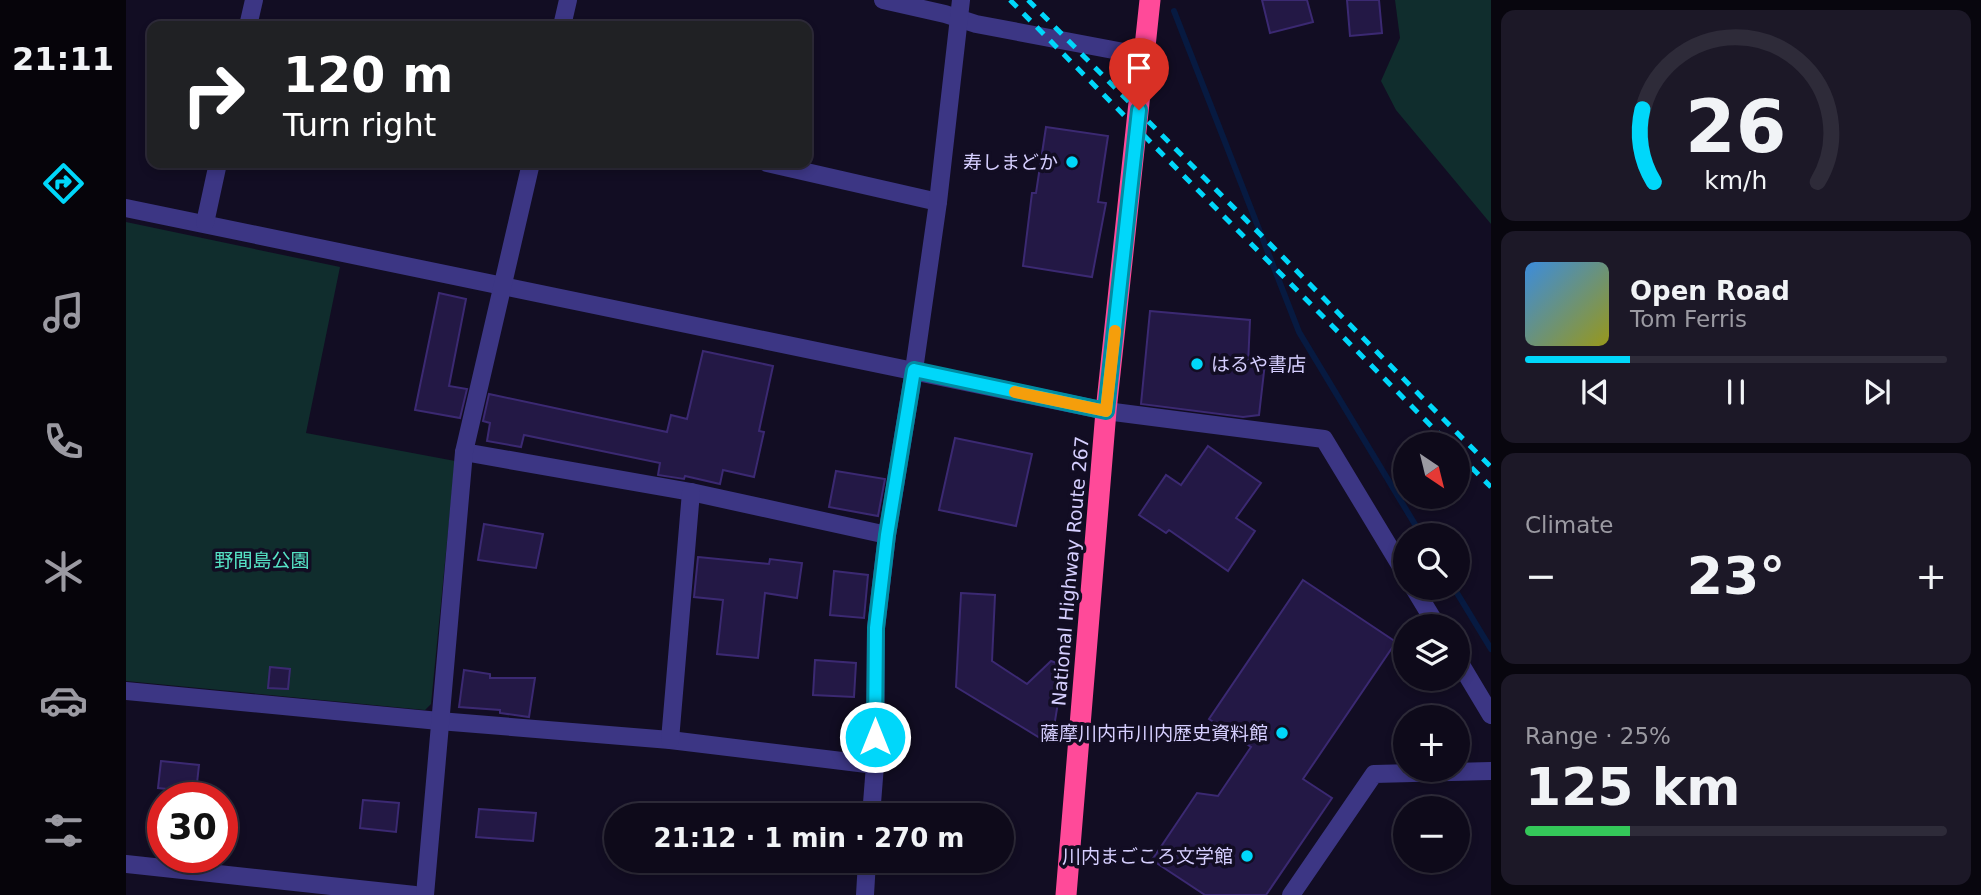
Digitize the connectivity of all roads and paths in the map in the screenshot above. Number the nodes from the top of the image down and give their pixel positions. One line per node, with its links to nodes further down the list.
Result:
1 (254, 0): 7 (street)
2 (568, 0): 8 (street)
3 (883, 0): 6 (street)
4 (961, 0): 6 (street)
5 (1150, 0): 9 (highway, National Highway Route 267)
6 (958, 18): 9 (street); 13 (street)
7 (249, 21)
8 (563, 21)
9 (1145, 55): 18 (highway, National Highway Route 267)
10 (217, 168): 15 (street)
11 (530, 168): 16 (street)
12 (789, 168): 13 (street)
13 (938, 202): 17 (street)
14 (126, 208): 15 (street)
15 (205, 223): 16 (street)
16 (504, 285): 17 (street); 19 (street)
17 (914, 370): 18 (street); 21 (street)
18 (1106, 411): 22 (street); 36 (highway, National Highway Route 267)
19 (464, 452): 20 (street); 26 (street)
20 (691, 492): 21 (street); 27 (street)
21 (887, 535): 28 (street)
22 (1393, 553)
23 (1470, 680): 25 (street)
24 (126, 691): 26 (street)
25 (1491, 715)
26 (439, 721): 27 (street); 34 (street)
27 (670, 740): 28 (street)
28 (875, 765): 30 (street)
29 (1491, 771): 37 (street)
30 (872, 803)
31 (126, 864): 33 (street)
32 (866, 873): 35 (street)
33 (415, 895)
34 (425, 895)
35 (864, 895)
36 (1066, 895)
37 (1291, 895)

